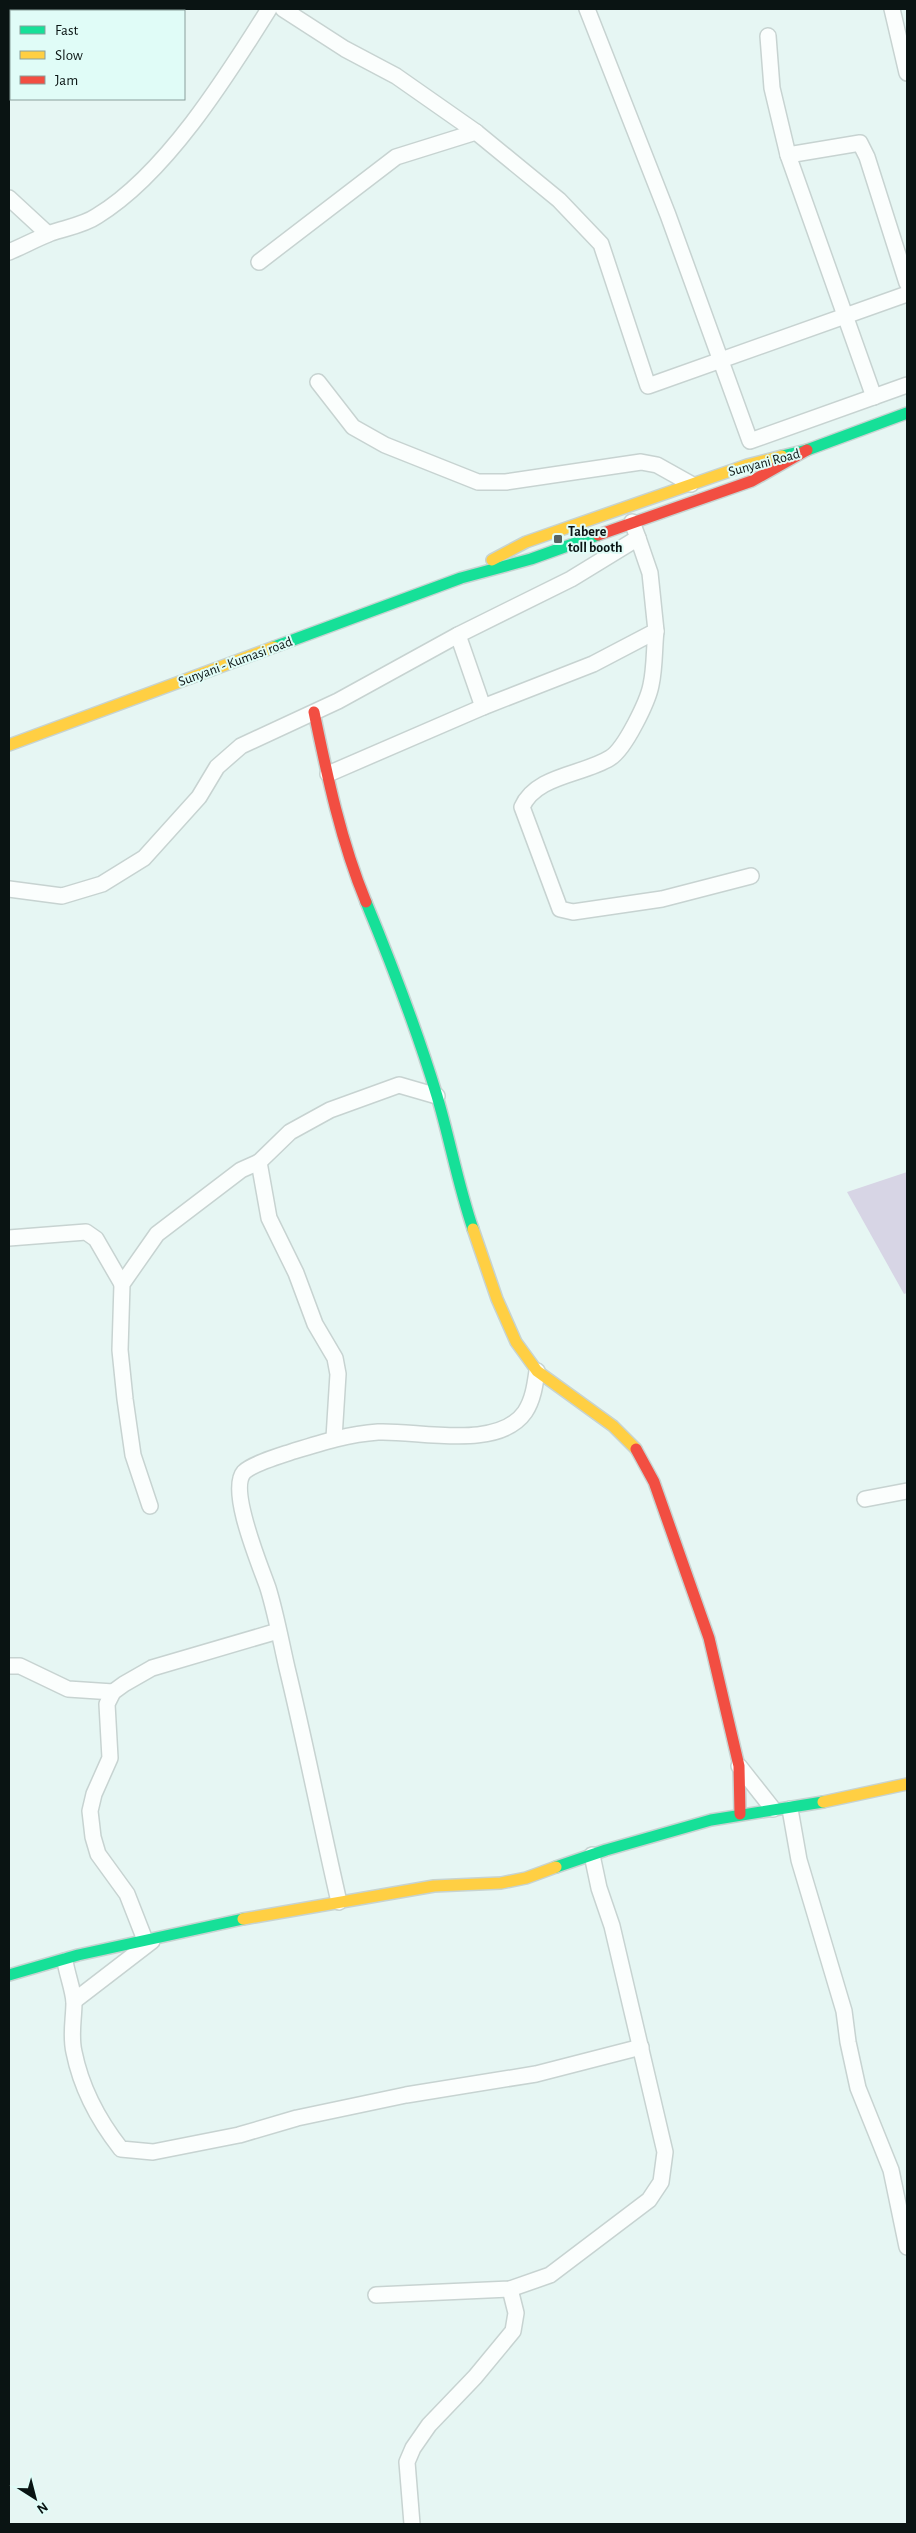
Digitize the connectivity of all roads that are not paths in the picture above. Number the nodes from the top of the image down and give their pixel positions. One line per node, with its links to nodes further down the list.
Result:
1 (269, 9): 10 (street)
2 (283, 9): 7 (street)
3 (587, 9): 16 (street)
4 (892, 9): 6 (street)
5 (768, 36): 8 (street)
6 (907, 72)
7 (476, 132): 12 (street); 16 (street)
8 (788, 155): 13 (street); 15 (street)
9 (9, 198): 10 (street)
10 (48, 234): 11 (street)
11 (9, 252)
12 (259, 262)
13 (907, 283)
14 (907, 294): 15 (street)
15 (846, 316): 16 (street); 19 (street)
16 (720, 360): 19 (street)
17 (318, 382): 22 (street)
18 (907, 385): 19 (street)
19 (874, 396)
20 (907, 413): 21 (street)
21 (807, 450): 22 (street, Sunyani Road); 23 (street, Sunyani Road)
22 (691, 484): 25 (street, Sunyani Road)
23 (632, 522): 24 (street); 25 (street, Sunyani Road)
24 (638, 538): 26 (street); 27 (street)
25 (461, 578): 30 (street, Sunyani - Kumasi road)
26 (656, 631): 28 (street); 32 (street)
27 (458, 635): 28 (street); 29 (street)
28 (483, 707): 31 (street)
29 (314, 712): 31 (street); 33 (street)
30 (9, 745)
31 (328, 774): 34 (street)
32 (751, 876)
33 (9, 889)
34 (437, 1096): 35 (street); 38 (street)
35 (259, 1162): 37 (street); 39 (street)
36 (9, 1238): 37 (street)
37 (122, 1284): 42 (street)
38 (537, 1371): 39 (street); 46 (street)
39 (334, 1438): 43 (street)
40 (907, 1491): 41 (street)
41 (865, 1498)
42 (150, 1506)
43 (278, 1631): 45 (street); 52 (street)
44 (9, 1666): 45 (street)
45 (113, 1692): 53 (street)
46 (739, 1766): 48 (street); 50 (street)
47 (907, 1784): 49 (street)
48 (773, 1808): 49 (street); 50 (street)
49 (790, 1809): 58 (street)
50 (740, 1814): 51 (street)
51 (592, 1855): 52 (street); 57 (street)
52 (339, 1902): 53 (street)
53 (150, 1940): 54 (street); 56 (street)
54 (65, 1961): 55 (street); 56 (street)
55 (9, 1976)
56 (74, 2001): 57 (street)
57 (641, 2047): 59 (street)
58 (907, 2247)
59 (510, 2289): 60 (street); 61 (street)
60 (376, 2295)
61 (412, 2524)

